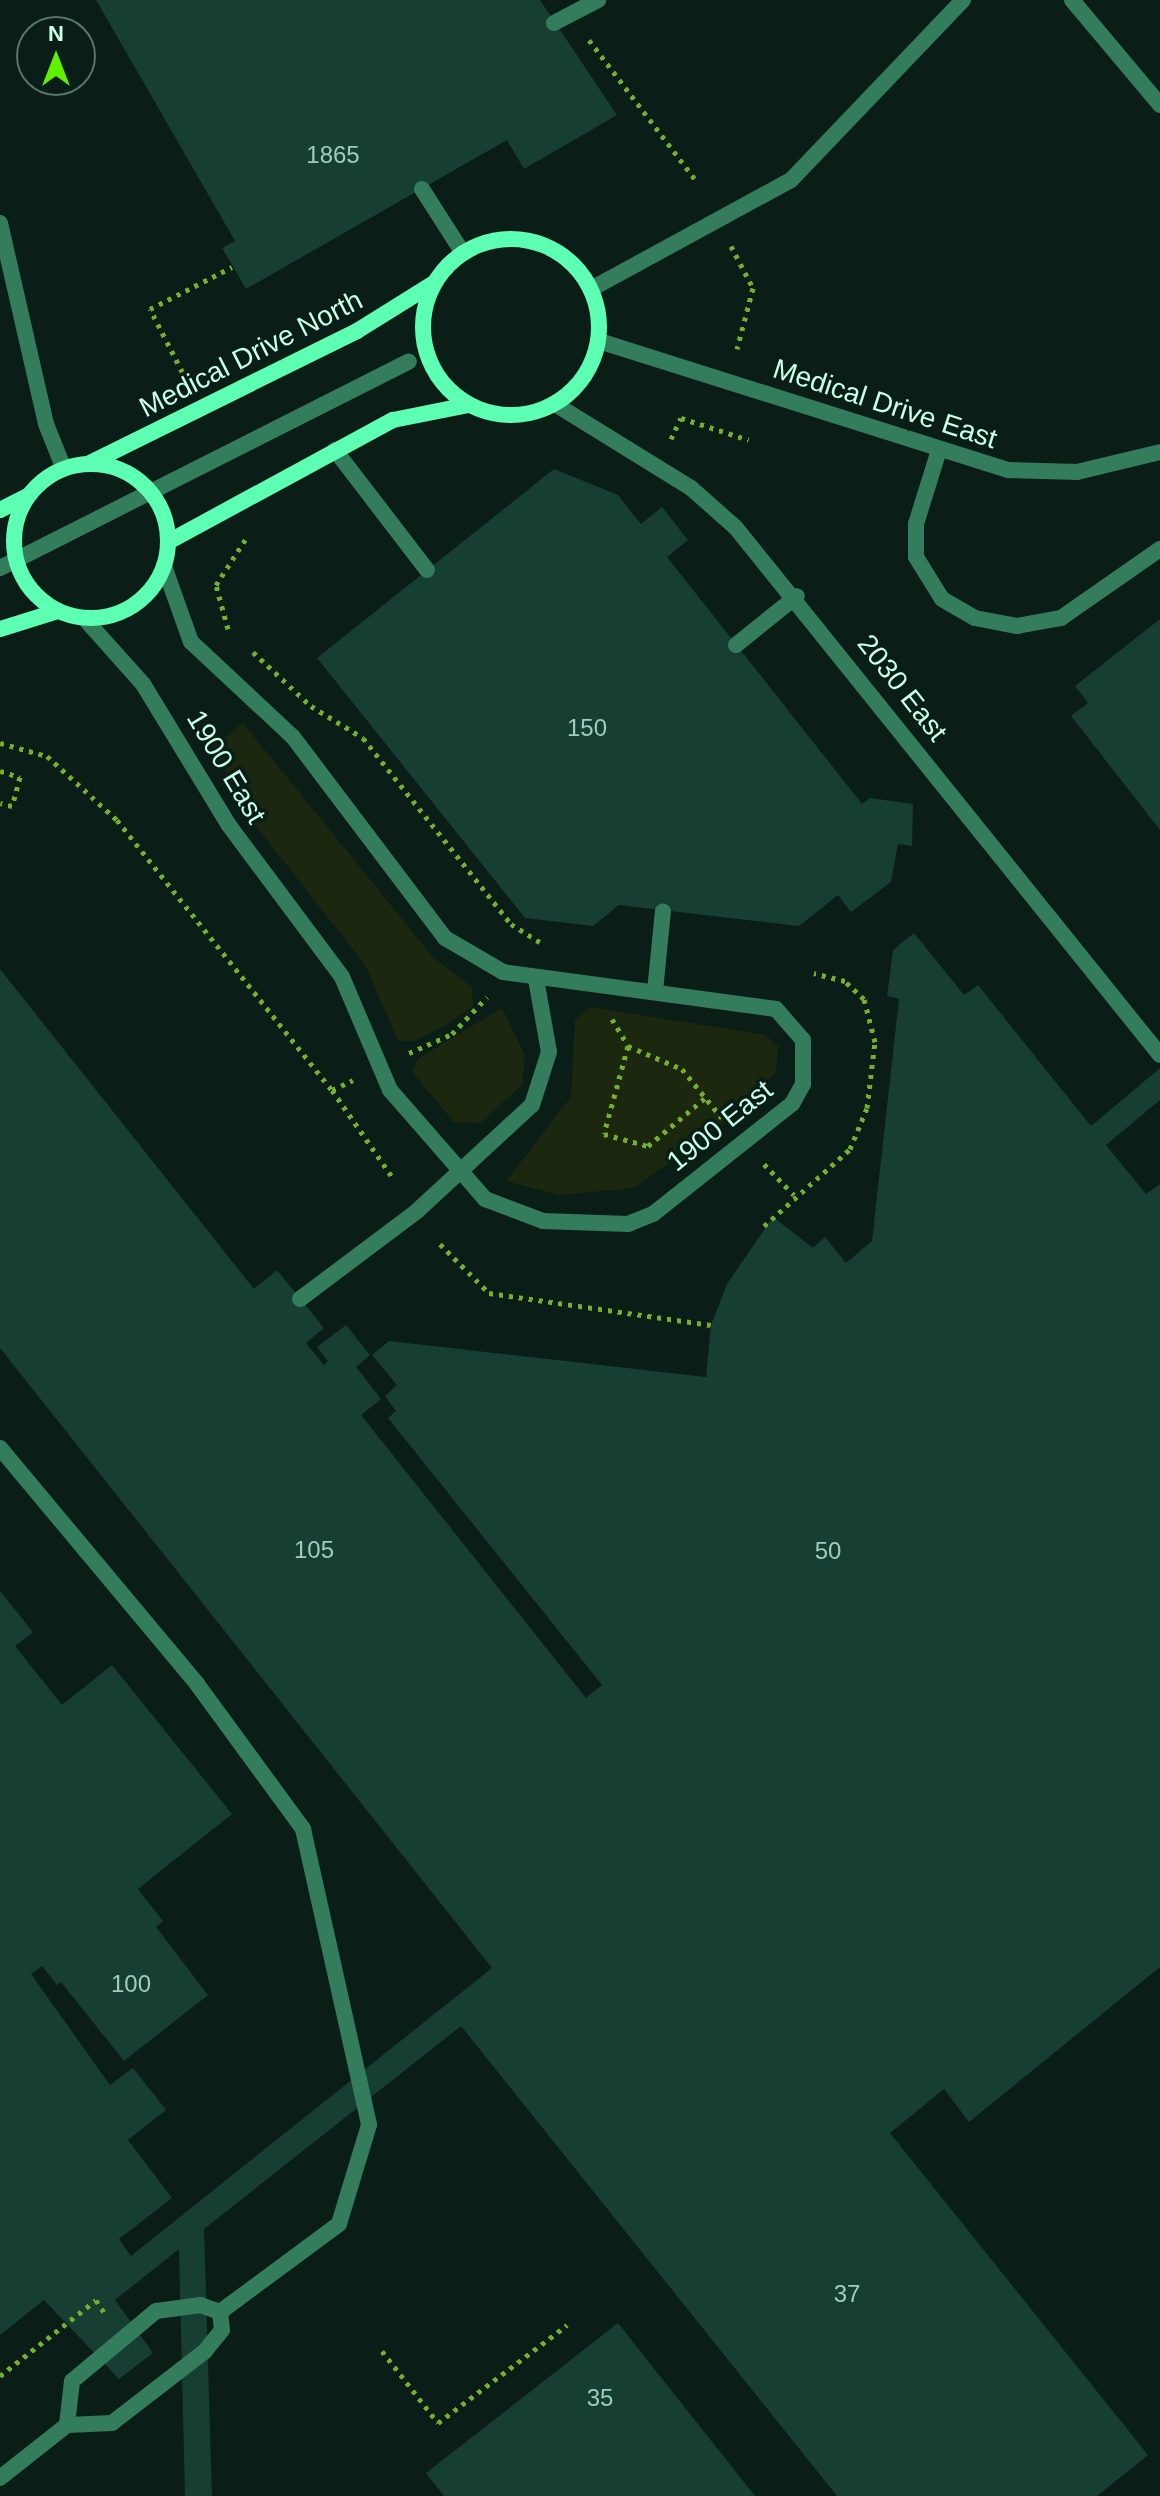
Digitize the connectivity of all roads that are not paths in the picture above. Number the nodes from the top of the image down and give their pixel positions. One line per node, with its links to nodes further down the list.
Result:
1 (598, 0): 4 (street)
2 (963, 0): 10 (street)
3 (1072, 0): 5 (street)
4 (554, 23)
5 (1160, 105)
6 (422, 189): 8 (street)
7 (0, 223): 19 (street)
8 (463, 253): 9 (street); 10 (street)
9 (434, 283): 14 (street); 18 (street, Medical Drive North)
10 (591, 289): 11 (street)
11 (599, 341): 13 (street); 16 (street, Medical Drive East)
12 (409, 361): 25 (street)
13 (555, 404): 14 (street); 27 (street, 2030 East)
14 (468, 405): 15 (street)
15 (335, 450): 22 (street); 26 (street)
16 (939, 450): 17 (street, Medical Drive East); 23 (street)
17 (1160, 452)
18 (89, 463): 19 (street); 22 (street)
19 (64, 469): 20 (street)
20 (27, 496): 21 (street); 28 (street)
21 (0, 510)
22 (168, 542): 24 (street)
23 (1160, 549)
24 (164, 566): 29 (street); 33 (street, 1900 East)
25 (0, 568)
26 (427, 570)
27 (797, 596): 31 (street); 35 (street, 2030 East)
28 (58, 611): 29 (street); 30 (street)
29 (84, 618): 36 (street, 1900 East)
30 (0, 629)
31 (736, 645)
32 (663, 911): 34 (street)
33 (536, 979): 34 (street, 1900 East); 36 (street)
34 (655, 991): 36 (street, 1900 East)
35 (1160, 1055)
36 (459, 1175): 37 (street)
37 (300, 1299)
38 (0, 1448): 39 (street)
39 (220, 2312): 40 (street); 40 (street)
40 (67, 2425): 41 (street)
41 (0, 2478)

